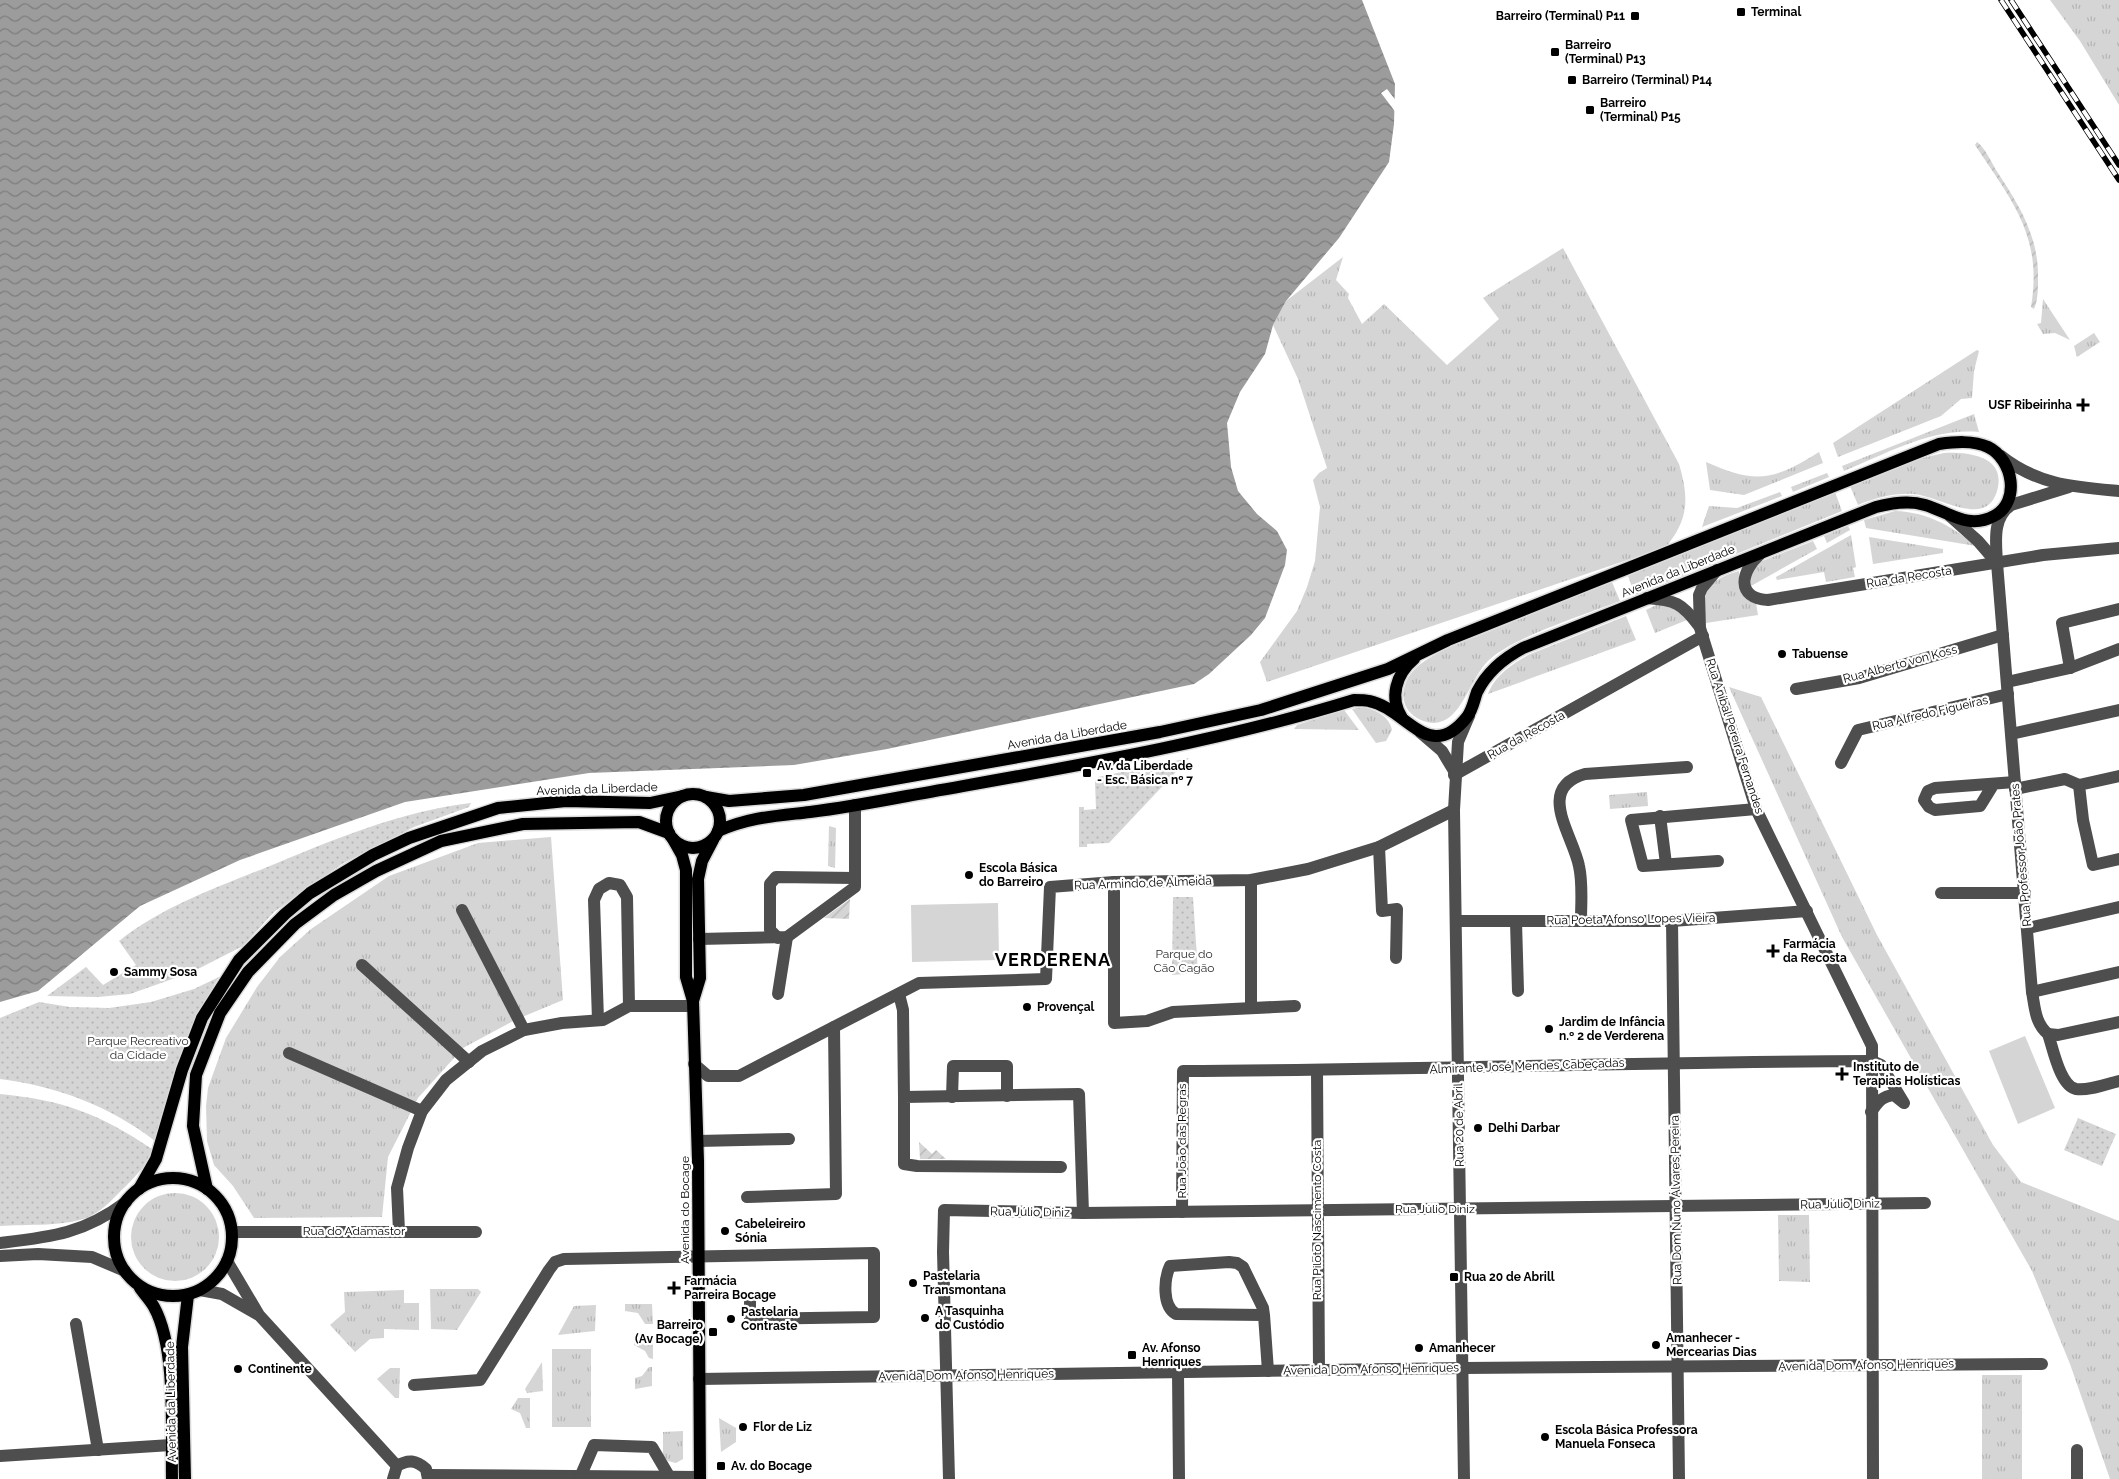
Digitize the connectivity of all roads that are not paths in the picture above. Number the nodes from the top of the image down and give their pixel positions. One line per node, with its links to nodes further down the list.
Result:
1 (2001, 456): 2 (street, Avenida da Liberdade); 4 (main road); 15 (main road, Avenida da Liberdade)
2 (2074, 487): 3 (street, Avenida da Liberdade); 4 (street, Avenida da Liberdade)
3 (2119, 492)
4 (2003, 510): 5 (main road, Avenida da Liberdade); 8 (street, Rua Professor João Prates)
5 (1950, 516): 7 (main road, Avenida da Liberdade); 8 (street)
6 (2119, 548): 8 (street, Rua da Recosta)
7 (1762, 552): 8 (street, Rua da Recosta); 9 (main road, Avenida da Liberdade)
8 (1997, 563): 13 (street, Rua Professor João Prates)
9 (1717, 570): 10 (main road, Avenida da Liberdade); 12 (street)
10 (1647, 598): 12 (street); 20 (main road, Avenida da Liberdade)
11 (2119, 609): 16 (street)
12 (1701, 632): 26 (street, Rua da Recosta); 34 (street, Rua Aníbal Pereira Fernandes)
13 (2003, 635): 17 (street, Rua Professor João Prates); 18 (street, Rua Alberto von Koss)
14 (2119, 649): 16 (street, Rua Alfredo Figueiras)
15 (1424, 651): 21 (main road, Avenida da Liberdade); 32 (main road, Avenida da Liberdade)
16 (2070, 668): 17 (street, Rua Alfredo Figueiras)
17 (2007, 688): 23 (street, Rua Professor João Prates); 24 (street, Rua Alfredo Figueiras)
18 (1796, 689)
19 (2119, 710): 23 (street)
20 (1470, 713): 22 (main road, Avenida da Liberdade); 26 (street, Rua 20 de Abril)
21 (1402, 718): 22 (main road); 33 (main road)
22 (1421, 733): 26 (street)
23 (2012, 734): 29 (street, Rua Professor João Prates)
24 (1841, 763)
25 (1687, 767): 51 (street)
26 (1454, 773): 35 (street, Rua 20 de Abril)
27 (2119, 776): 30 (street)
28 (1993, 784): 28 (street); 29 (street)
29 (2015, 785): 30 (street); 47 (street, Rua Professor João Prates)
30 (2079, 785): 40 (street)
31 (684, 796): 32 (main road); 38 (main road); 91 (main road, Avenida da Liberdade)
32 (706, 797): 37 (main road)
33 (855, 805): 37 (main road); 43 (street)
34 (1756, 809): 36 (street); 50 (street, Rua Aníbal Pereira Fernandes)
35 (1454, 810): 39 (street, Rua Armindo de Almeida); 53 (street, Rua 20 de Abril)
36 (1660, 816): 42 (street); 42 (street)
37 (716, 834): 38 (main road); 57 (main road, Avenida do Bocage)
38 (671, 836): 65 (main road, Avenida do Bocage); 92 (main road)
39 (1379, 847): 44 (street, Rua Armindo de Almeida); 58 (street)
40 (2119, 859)
41 (1718, 861): 42 (street)
42 (1666, 864)
43 (855, 878): 56 (street); 56 (street)
44 (1251, 880): 45 (street, Rua Armindo de Almeida); 68 (street)
45 (1114, 882): 64 (street, Rua Armindo de Almeida); 68 (street)
46 (1941, 893): 47 (street)
47 (2025, 893): 55 (street, Rua Professor João Prates)
48 (2119, 907): 55 (street)
49 (462, 910): 72 (street)
50 (1806, 911): 52 (street, Rua Poeta Afonso Lopes Vieira); 75 (street, Rua Aníbal Pereira Fernandes)
51 (1581, 920): 52 (street, Rua Poeta Afonso Lopes Vieira); 54 (street, Rua Poeta Afonso Lopes Vieira)
52 (1672, 921): 77 (street, Rua Dom Nuno Álvares Pereira)
53 (1456, 922): 54 (street, Rua Poeta Afonso Lopes Vieira); 79 (street, Rua 20 de Abril)
54 (1516, 922): 61 (street)
55 (2028, 928): 62 (street, Rua Professor João Prates)
56 (782, 938): 57 (street); 63 (street)
57 (699, 939): 65 (main road, Avenida do Bocage)
58 (1396, 958)
59 (362, 965): 76 (street)
60 (2119, 972): 62 (street)
61 (1518, 992)
62 (2032, 992): 73 (street, Rua Professor João Prates)
63 (778, 994)
64 (899, 994): 71 (street, Rua Armindo de Almeida); 84 (street)
65 (693, 1003): 66 (street); 78 (main road, Avenida do Bocage)
66 (629, 1006): 69 (street); 69 (street)
67 (1295, 1006): 68 (street)
68 (1251, 1008)
69 (598, 1020): 72 (street)
70 (2119, 1022): 73 (street)
71 (834, 1027): 78 (street, Rua Armindo de Almeida); 93 (street)
72 (524, 1030): 76 (street)
73 (2048, 1034): 82 (street, Rua Professor João Prates)
74 (288, 1053): 86 (street)
75 (1872, 1061): 77 (street, Almirante José Mendes Cabeçadas); 87 (street, Rua Aníbal Pereira Fernandes); 87 (street)
76 (469, 1062): 86 (street)
77 (1674, 1062): 79 (street, Almirante José Mendes Cabeçadas); 97 (street, Rua Dom Nuno Álvares Pereira)
78 (694, 1064): 89 (main road, Avenida do Bocage)
79 (1458, 1068): 81 (street, Almirante José Mendes Cabeçadas); 99 (street, Rua 20 de Abril)
80 (1183, 1071): 81 (street, Almirante José Mendes Cabeçadas); 100 (street, Rua João das Regras)
81 (1317, 1071): 98 (street, Rua Piloto Nascimento Costa)
82 (2119, 1081)
83 (1007, 1096): 85 (street); 85 (street); 101 (street)
84 (904, 1097): 85 (street); 90 (street)
85 (952, 1097)
86 (422, 1111): 102 (street)
87 (1871, 1112): 95 (street, Rua Aníbal Pereira Fernandes)
88 (789, 1140): 89 (street)
89 (698, 1141): 107 (main road, Avenida do Bocage)
90 (1061, 1167)
91 (139, 1189): 92 (main road); 94 (main road)
92 (207, 1189): 103 (main road)
93 (748, 1197)
94 (126, 1202): 105 (street); 109 (main road)
95 (1871, 1203): 96 (street, Rua Júlio Diniz); 97 (street, Rua Júlio Diniz); 117 (street, Rua Aníbal Pereira Fernandes)
96 (1925, 1203)
97 (1676, 1206): 99 (street, Rua Júlio Diniz); 118 (street, Rua Dom Nuno Álvares Pereira)
98 (1316, 1209): 99 (street, Rua Júlio Diniz); 100 (street, Rua Júlio Diniz); 120 (street, Rua Piloto Nascimento Costa)
99 (1460, 1210): 119 (street, Rua 20 de Abril)
100 (1182, 1212): 101 (street, Rua Júlio Diniz)
101 (1082, 1213): 123 (street, Rua Júlio Diniz)
102 (399, 1230): 103 (street, Rua do Adamastor); 104 (street, Rua do Adamastor)
103 (232, 1232): 108 (main road)
104 (476, 1232)
105 (0, 1243)
106 (0, 1256): 109 (street)
107 (699, 1256): 112 (street); 124 (main road, Avenida do Bocage); 125 (street)
108 (228, 1261): 111 (main road); 113 (street)
109 (125, 1271): 110 (main road)
110 (137, 1284): 111 (main road); 126 (main road, Avenida da Liberdade)
111 (194, 1292): 113 (street); 137 (main road, Avenida da Liberdade)
112 (750, 1300)
113 (259, 1315): 130 (street)
114 (1264, 1315): 114 (street); 121 (street)
115 (76, 1324): 127 (street)
116 (2042, 1364): 117 (street, Avenida Dom Afonso Henriques)
117 (1872, 1365): 118 (street, Avenida Dom Afonso Henriques); 143 (street, Rua Aníbal Pereira Fernandes)
118 (1678, 1367): 119 (street, Avenida Dom Afonso Henriques); 142 (street, Rua Dom Nuno Álvares Pereira)
119 (1462, 1368): 120 (street, Avenida Dom Afonso Henriques); 141 (street, Rua 20 de Abril)
120 (1319, 1370): 121 (street, Avenida Dom Afonso Henriques)
121 (1268, 1371): 122 (street, Avenida Dom Afonso Henriques)
122 (1178, 1372): 123 (street, Avenida Dom Afonso Henriques); 140 (street)
123 (946, 1375): 124 (street, Avenida Dom Afonso Henriques); 139 (street)
124 (699, 1379): 135 (main road, Avenida do Bocage)
125 (414, 1384)
126 (172, 1445): 127 (street); 136 (main road, Avenida da Liberdade)
127 (98, 1450): 129 (street)
128 (2077, 1450): 144 (street)
129 (0, 1456)
130 (397, 1466): 133 (street); 138 (street)
131 (581, 1475): 132 (street); 132 (street); 134 (street)
132 (669, 1476): 135 (street)
133 (428, 1477): 134 (street)
134 (503, 1477)
135 (700, 1478)
136 (172, 1479)
137 (186, 1479)
138 (392, 1479)
139 (949, 1479)
140 (1179, 1479)
141 (1464, 1479)
142 (1679, 1479)
143 (1873, 1479)
144 (2076, 1479)

